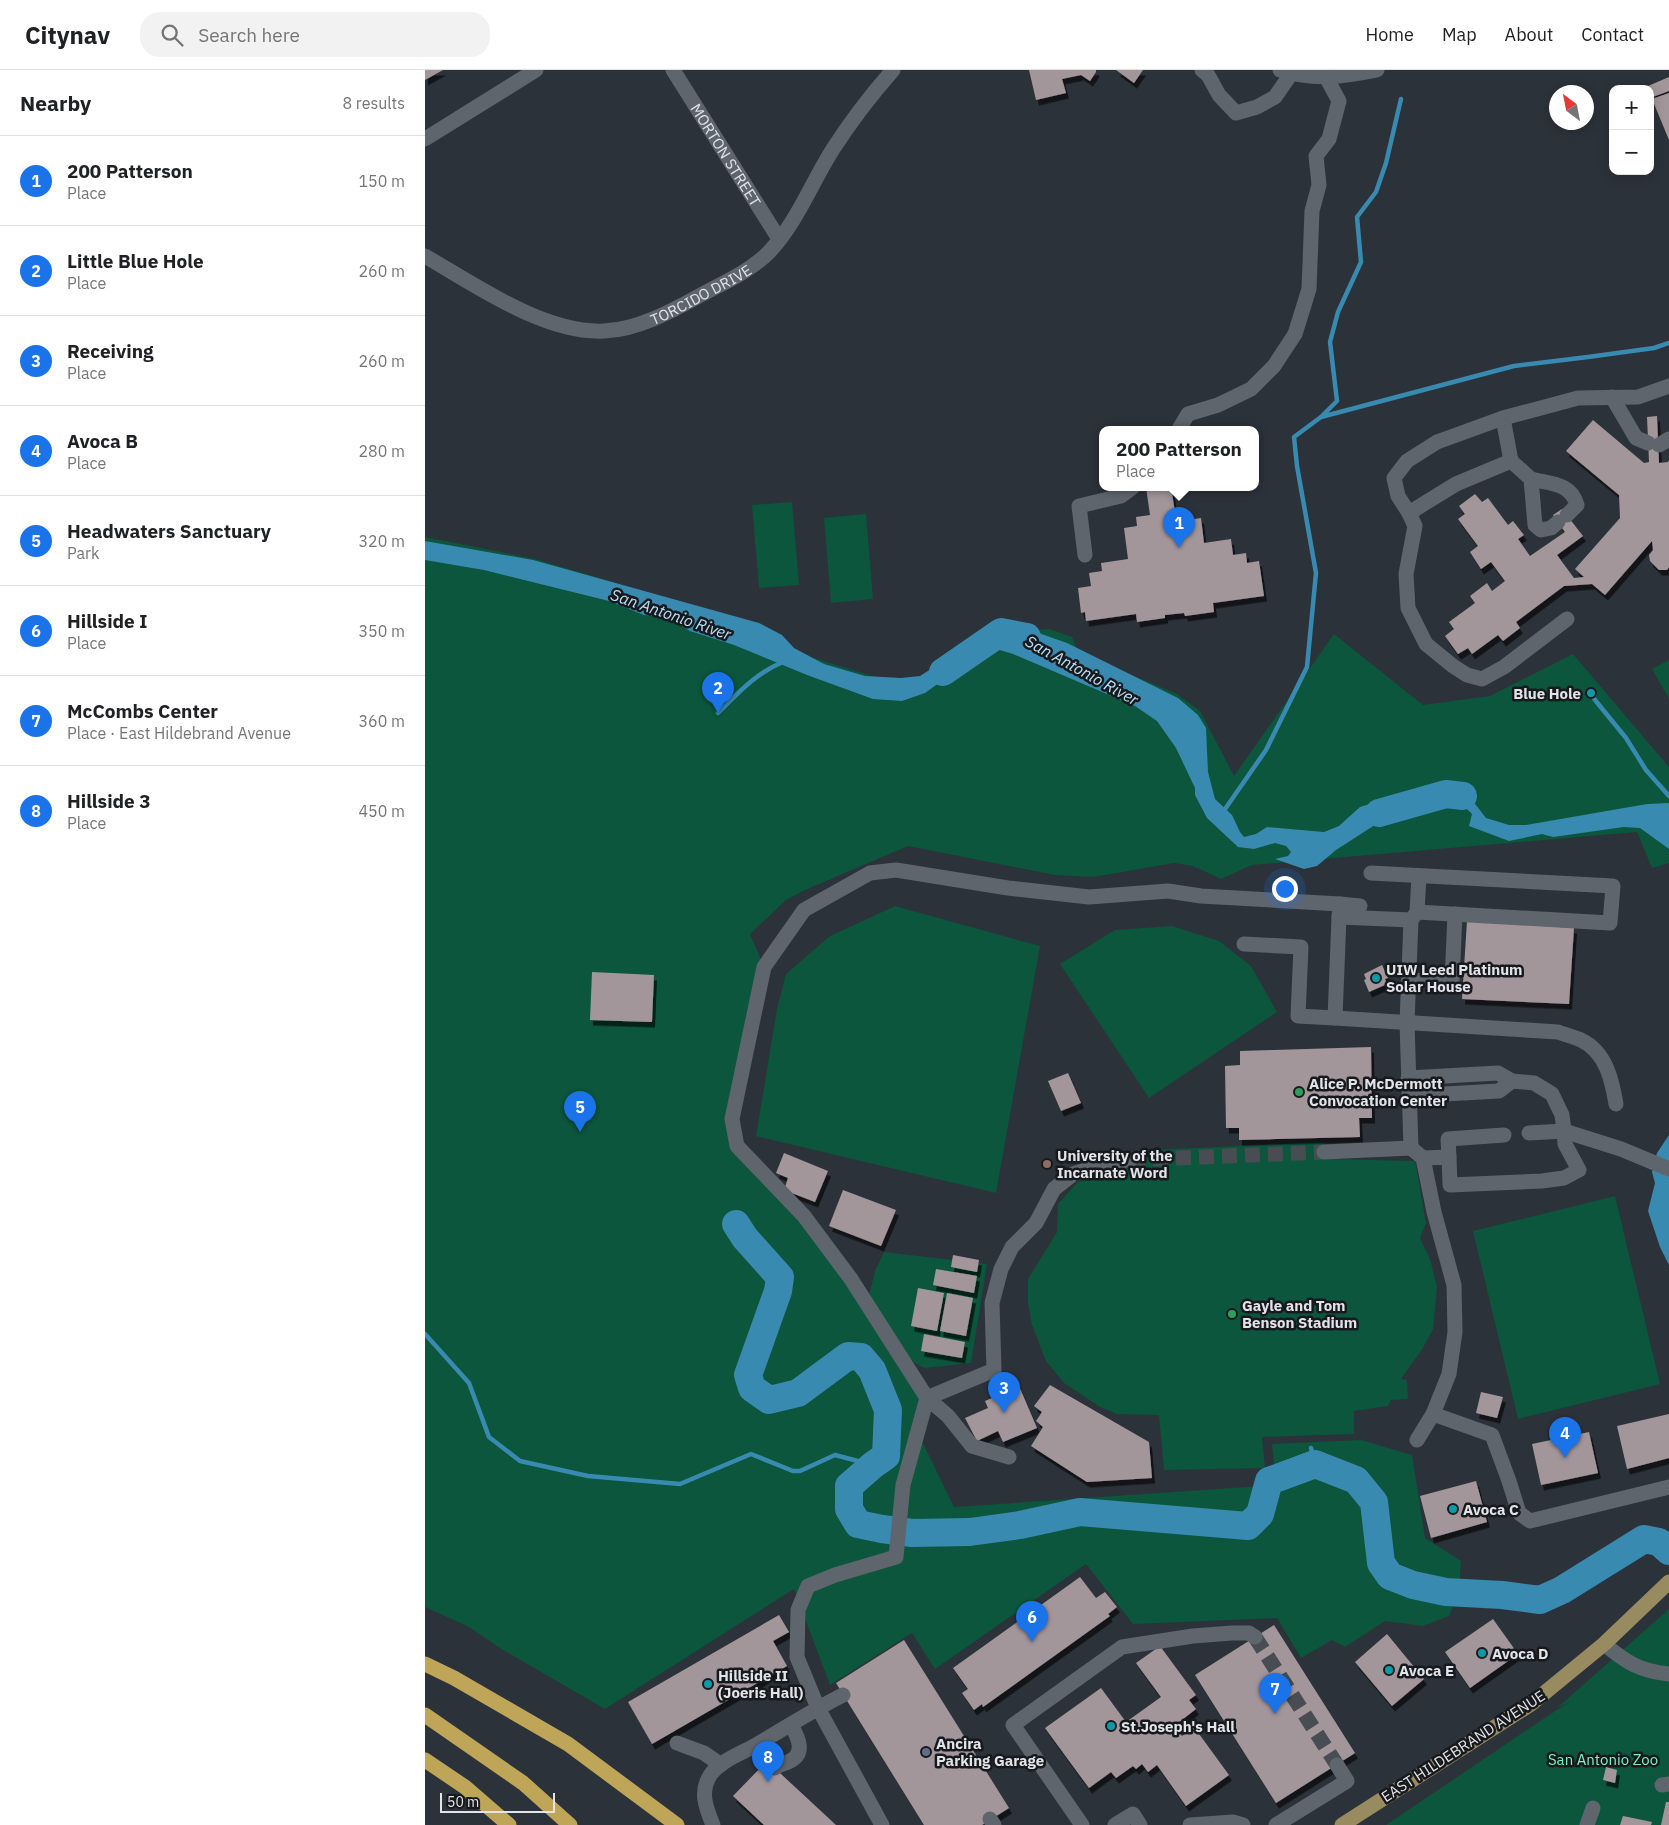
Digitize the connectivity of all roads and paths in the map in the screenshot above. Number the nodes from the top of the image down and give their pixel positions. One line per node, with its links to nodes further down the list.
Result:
1 (536, 70): 8 (street)
2 (673, 70): 9 (street, MORTON STREET)
3 (893, 70): 9 (street, TORCIDO DRIVE)
4 (1202, 70): 6 (street)
5 (1377, 70): 7 (street)
6 (1286, 72): 7 (street)
7 (1326, 77): 14 (street)
8 (425, 139)
9 (779, 239): 10 (street, TORCIDO DRIVE)
10 (425, 256)
11 (1668, 389): 12 (street)
12 (1612, 397): 13 (street); 15 (street)
13 (1503, 418): 16 (street); 19 (street)
14 (1181, 426)
15 (1659, 442)
16 (1511, 461): 17 (street); 19 (street)
17 (1531, 479): 17 (street)
18 (1128, 491): 20 (street)
19 (1409, 513): 21 (street)
20 (1085, 555)
21 (1567, 619)
22 (1371, 873): 23 (street)
23 (1419, 876): 26 (street); 27 (street)
24 (1360, 906): 25 (street)
25 (1340, 911): 27 (street); 30 (street); 45 (street)
26 (1455, 914): 27 (street); 29 (street)
27 (1414, 916): 29 (street)
28 (1244, 944): 30 (street)
29 (1409, 980): 31 (street)
30 (1335, 1018): 31 (street)
31 (1407, 1022): 32 (street); 35 (street)
32 (1408, 1078): 33 (street); 34 (street)
33 (1511, 1081): 34 (street); 36 (street)
34 (1409, 1096): 39 (street)
35 (1616, 1104)
36 (1564, 1130): 37 (street); 41 (street); 44 (street)
37 (1529, 1133)
38 (1504, 1135): 41 (street)
39 (1411, 1148): 40 (street); 42 (street)
40 (1324, 1152)
41 (1449, 1157): 42 (street)
42 (1423, 1158): 46 (street)
43 (1131, 1160): 45 (street)
44 (1669, 1169)
45 (927, 1398): 48 (street); 56 (street)
46 (1433, 1414): 47 (street); 49 (street)
47 (1417, 1440)
48 (1009, 1457)
49 (1669, 1487)
50 (1669, 1582): 52 (main road, EAST HILDEBRAND AVENUE)
51 (1255, 1637): 70 (street)
52 (1604, 1644): 54 (street); 76 (main road, EAST HILDEBRAND AVENUE)
53 (425, 1664): 67 (highway)
54 (1669, 1674)
55 (843, 1696): 56 (street)
56 (818, 1708): 58 (street); 69 (street)
57 (425, 1715): 66 (highway)
58 (791, 1725): 61 (street); 63 (street)
59 (677, 1743): 61 (street)
60 (425, 1760): 65 (highway)
61 (721, 1765): 68 (street)
62 (1337, 1765): 75 (street)
63 (775, 1768)
64 (1593, 1808): 77 (street)
65 (509, 1825)
66 (570, 1825)
67 (677, 1825)
68 (713, 1825)
69 (882, 1825)
70 (1082, 1825)
71 (1115, 1825): 72 (street)
72 (1140, 1825)
73 (1190, 1825): 74 (street)
74 (1243, 1825)
75 (1276, 1825)
76 (1342, 1825)
77 (1587, 1825)

